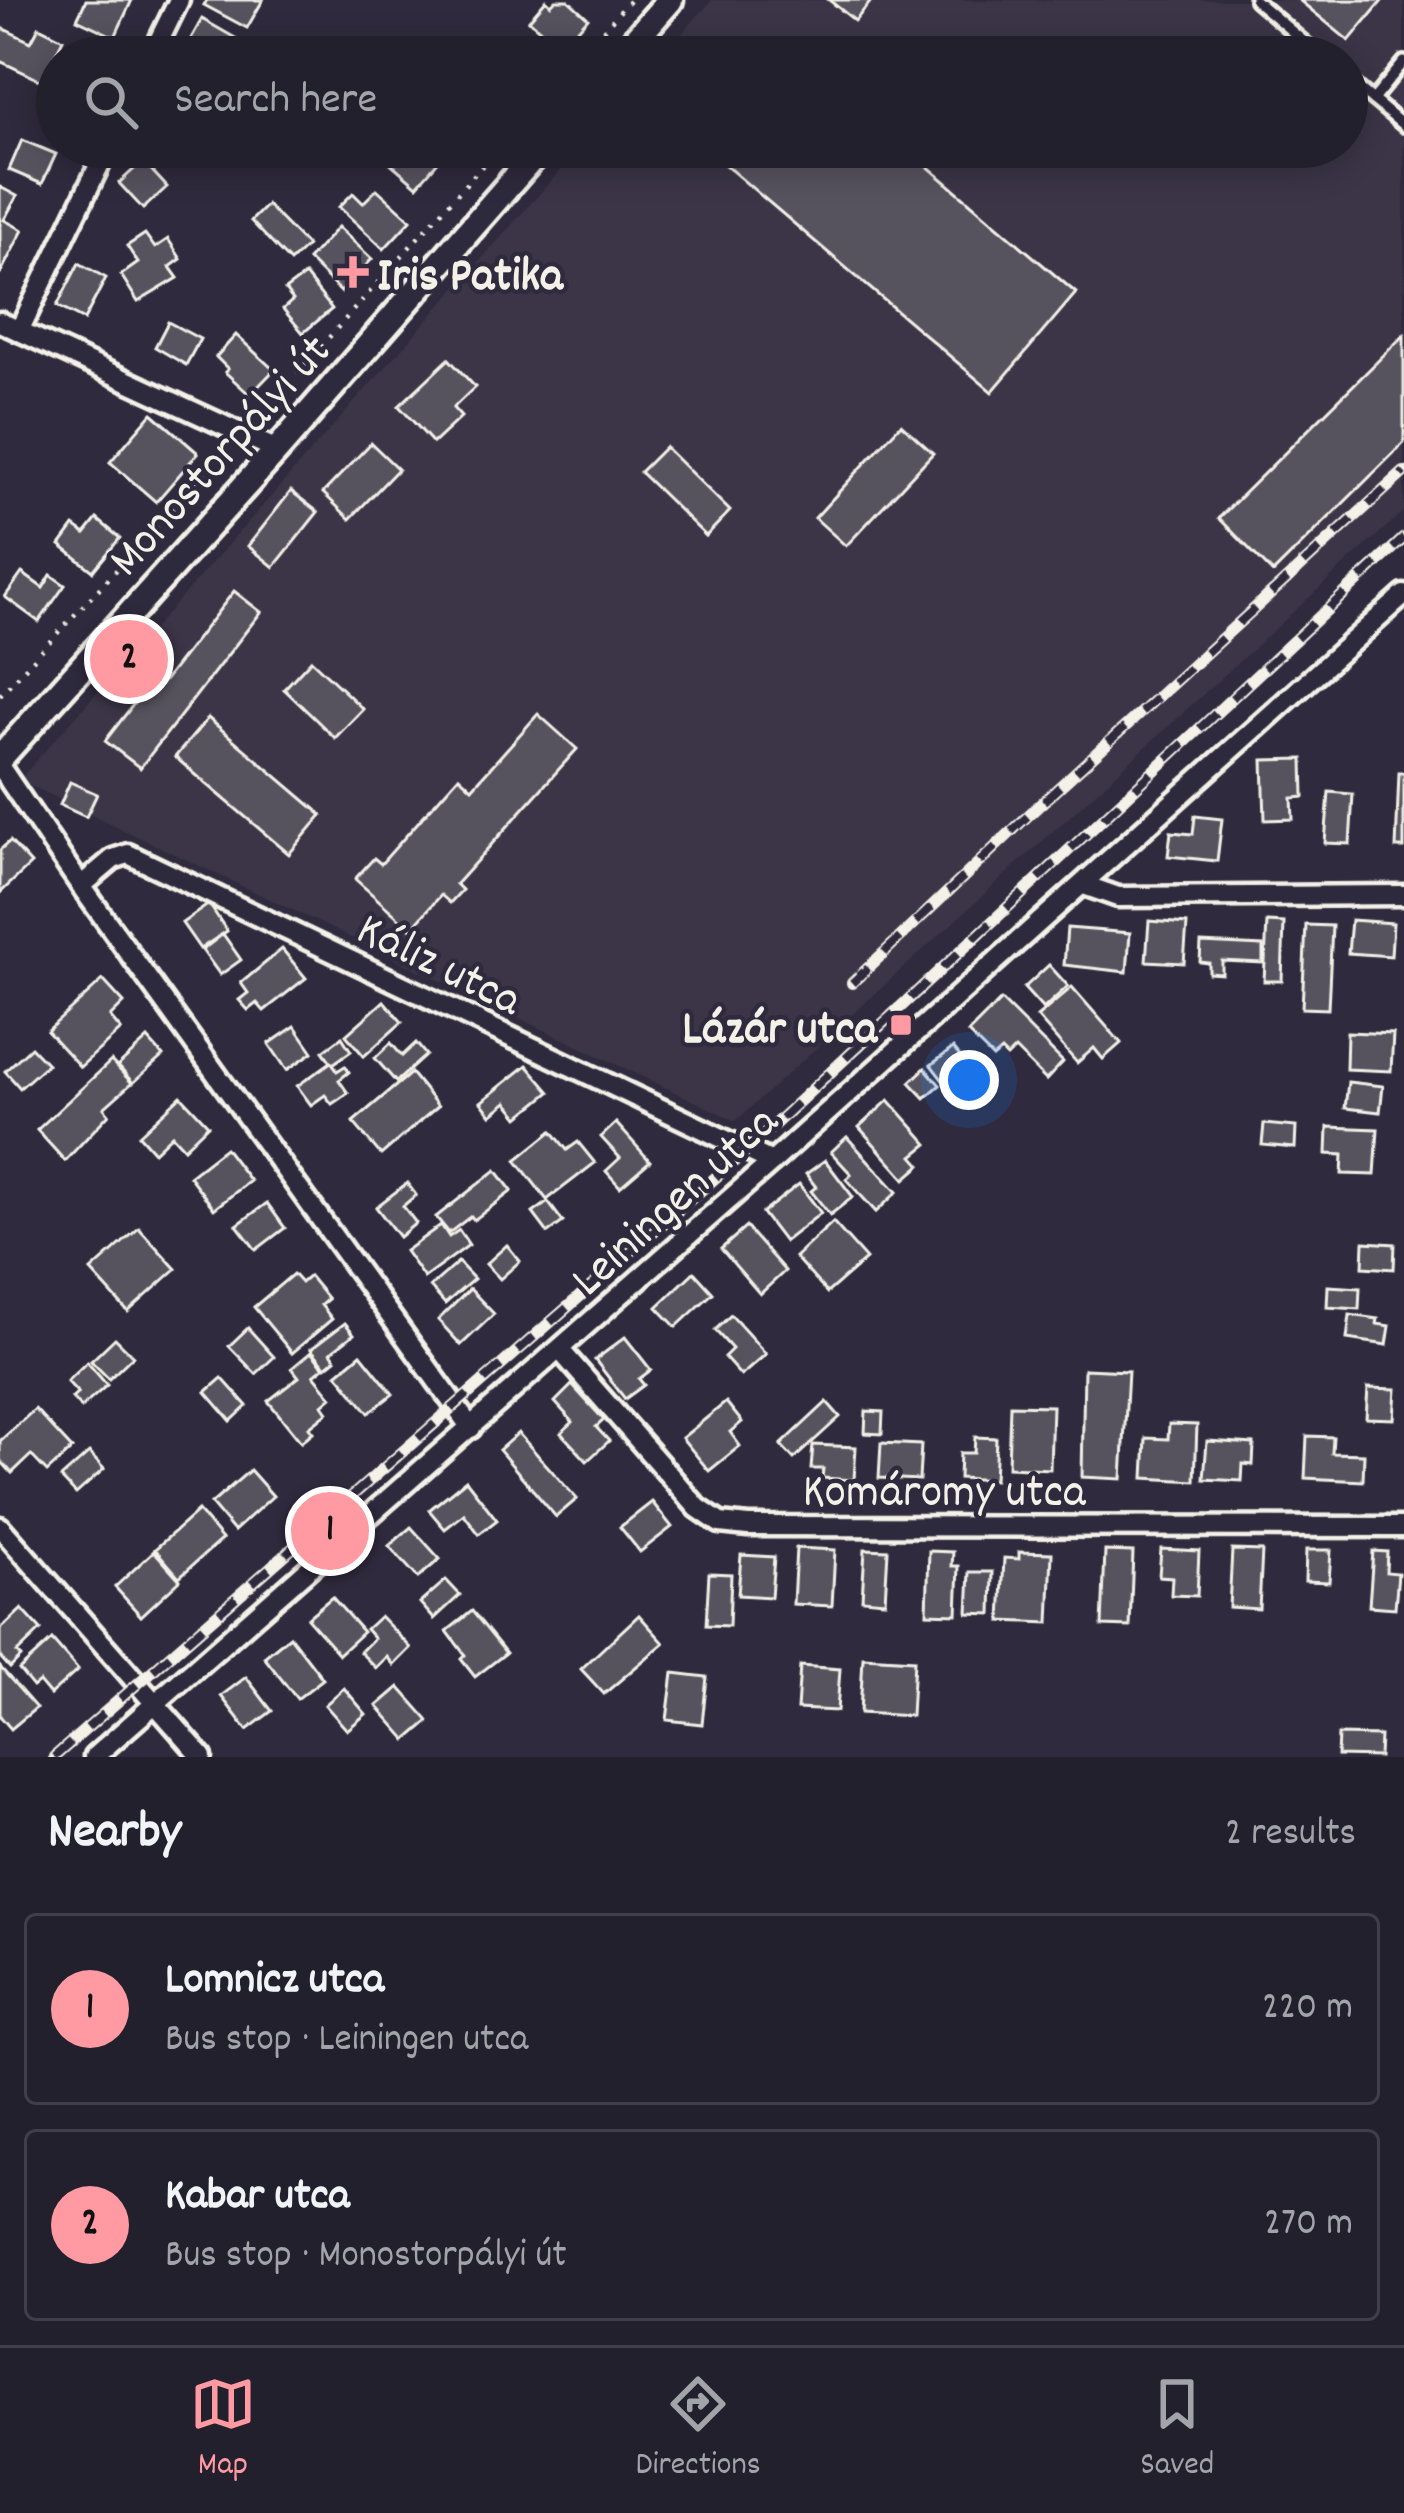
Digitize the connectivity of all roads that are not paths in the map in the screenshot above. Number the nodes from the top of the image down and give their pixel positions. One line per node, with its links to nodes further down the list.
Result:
1 (179, 0): 4 (street)
2 (670, 0): 5 (street)
3 (1255, 0): 6 (lane)
4 (162, 36)
5 (638, 36)
6 (1297, 36)
7 (1404, 62): 9 (lane)
8 (1368, 96): 9 (lane)
9 (1373, 100): 10 (lane)
10 (1404, 126)
11 (98, 168): 14 (street)
12 (524, 168): 15 (street, Monostorpályi út)
13 (0, 322): 14 (street)
14 (19, 331): 15 (street)
15 (278, 450): 17 (street, Monostorpályi út)
16 (1404, 596): 18 (street, Leiningen utca)
17 (0, 762): 19 (street)
18 (1084, 885): 20 (street); 21 (street, Leiningen utca)
19 (80, 886): 21 (street, Káliz utca); 23 (street)
20 (1404, 895)
21 (772, 1162): 22 (street, Leiningen utca)
22 (560, 1350): 23 (street, Leiningen utca); 25 (street, Komáromy utca)
23 (471, 1428): 26 (street, Leiningen utca)
24 (0, 1527): 26 (street)
25 (1404, 1527)
26 (157, 1702): 27 (street, Leiningen utca); 28 (street)
27 (94, 1757)
28 (202, 1757)

